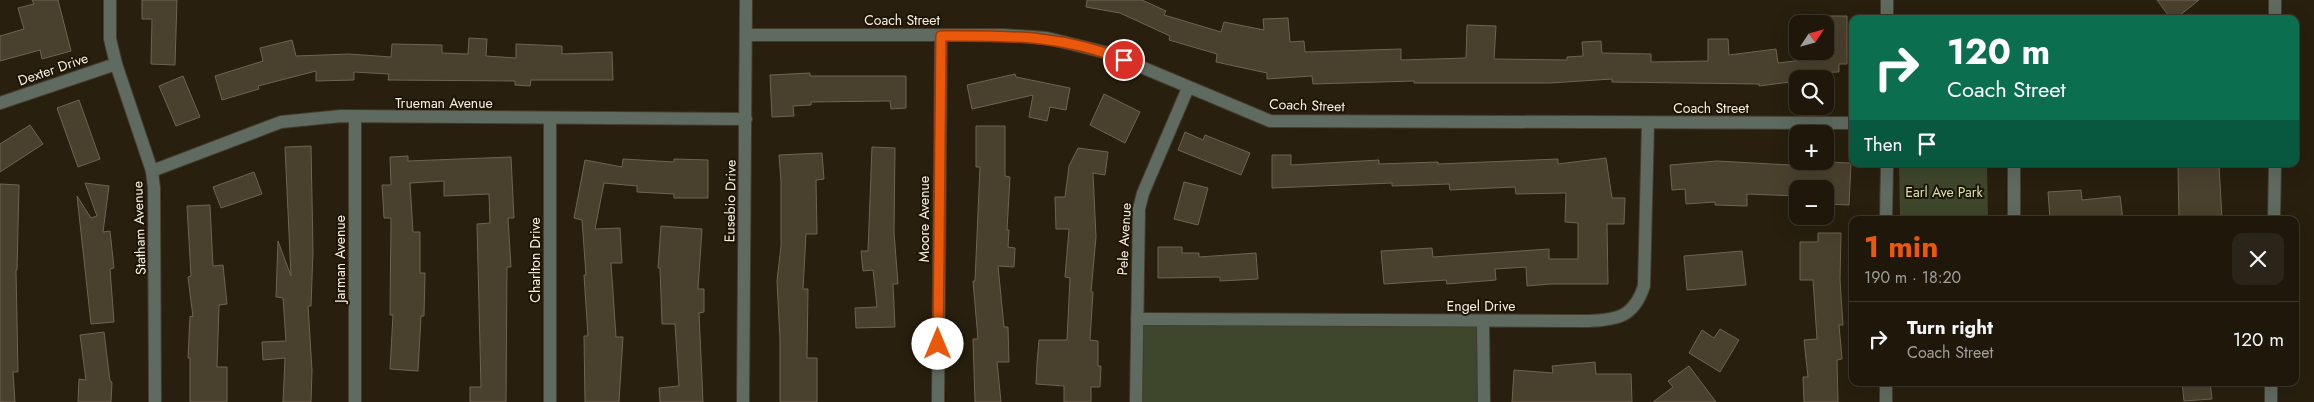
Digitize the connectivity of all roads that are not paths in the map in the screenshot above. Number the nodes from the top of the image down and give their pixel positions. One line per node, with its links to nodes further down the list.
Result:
1 (110, 0): 9 (street, Statham Avenue)
2 (746, 0): 7 (street, Eusebio Drive)
3 (1887, 0): 5 (street)
4 (2275, 0): 6 (street)
5 (1887, 15)
6 (2275, 15)
7 (746, 35): 8 (street, Coach Street); 14 (street, Eusebio Drive)
8 (941, 36): 10 (street, Coach Street); 32 (street, Moore Avenue)
9 (116, 64): 11 (street, Dexter Drive); 20 (street, Statham Avenue)
10 (1188, 88): 15 (street, Coach Street); 24 (street, Pele Avenue)
11 (0, 103)
12 (355, 117): 13 (street, Trueman Avenue); 20 (street, Trueman Avenue); 29 (street, Jarman Avenue)
13 (550, 118): 14 (street, Trueman Avenue); 30 (street, Charlton Drive)
14 (746, 119): 31 (street, Eusebio Drive)
15 (1648, 122): 16 (street, Coach Street); 25 (street, Engel Drive)
16 (1849, 123)
17 (1887, 167): 21 (street)
18 (2014, 167): 22 (street)
19 (2275, 167): 23 (street)
20 (152, 171): 28 (street, Statham Avenue)
21 (1886, 216)
22 (2014, 216)
23 (2274, 216)
24 (1137, 319): 25 (street, Engel Drive); 33 (street, Pele Avenue)
25 (1483, 321): 34 (street)
26 (1886, 386): 35 (street)
27 (2271, 386): 36 (street)
28 (155, 402)
29 (355, 402)
30 (550, 402)
31 (743, 402)
32 (938, 402)
33 (1136, 402)
34 (1484, 402)
35 (1886, 402)
36 (2271, 402)

